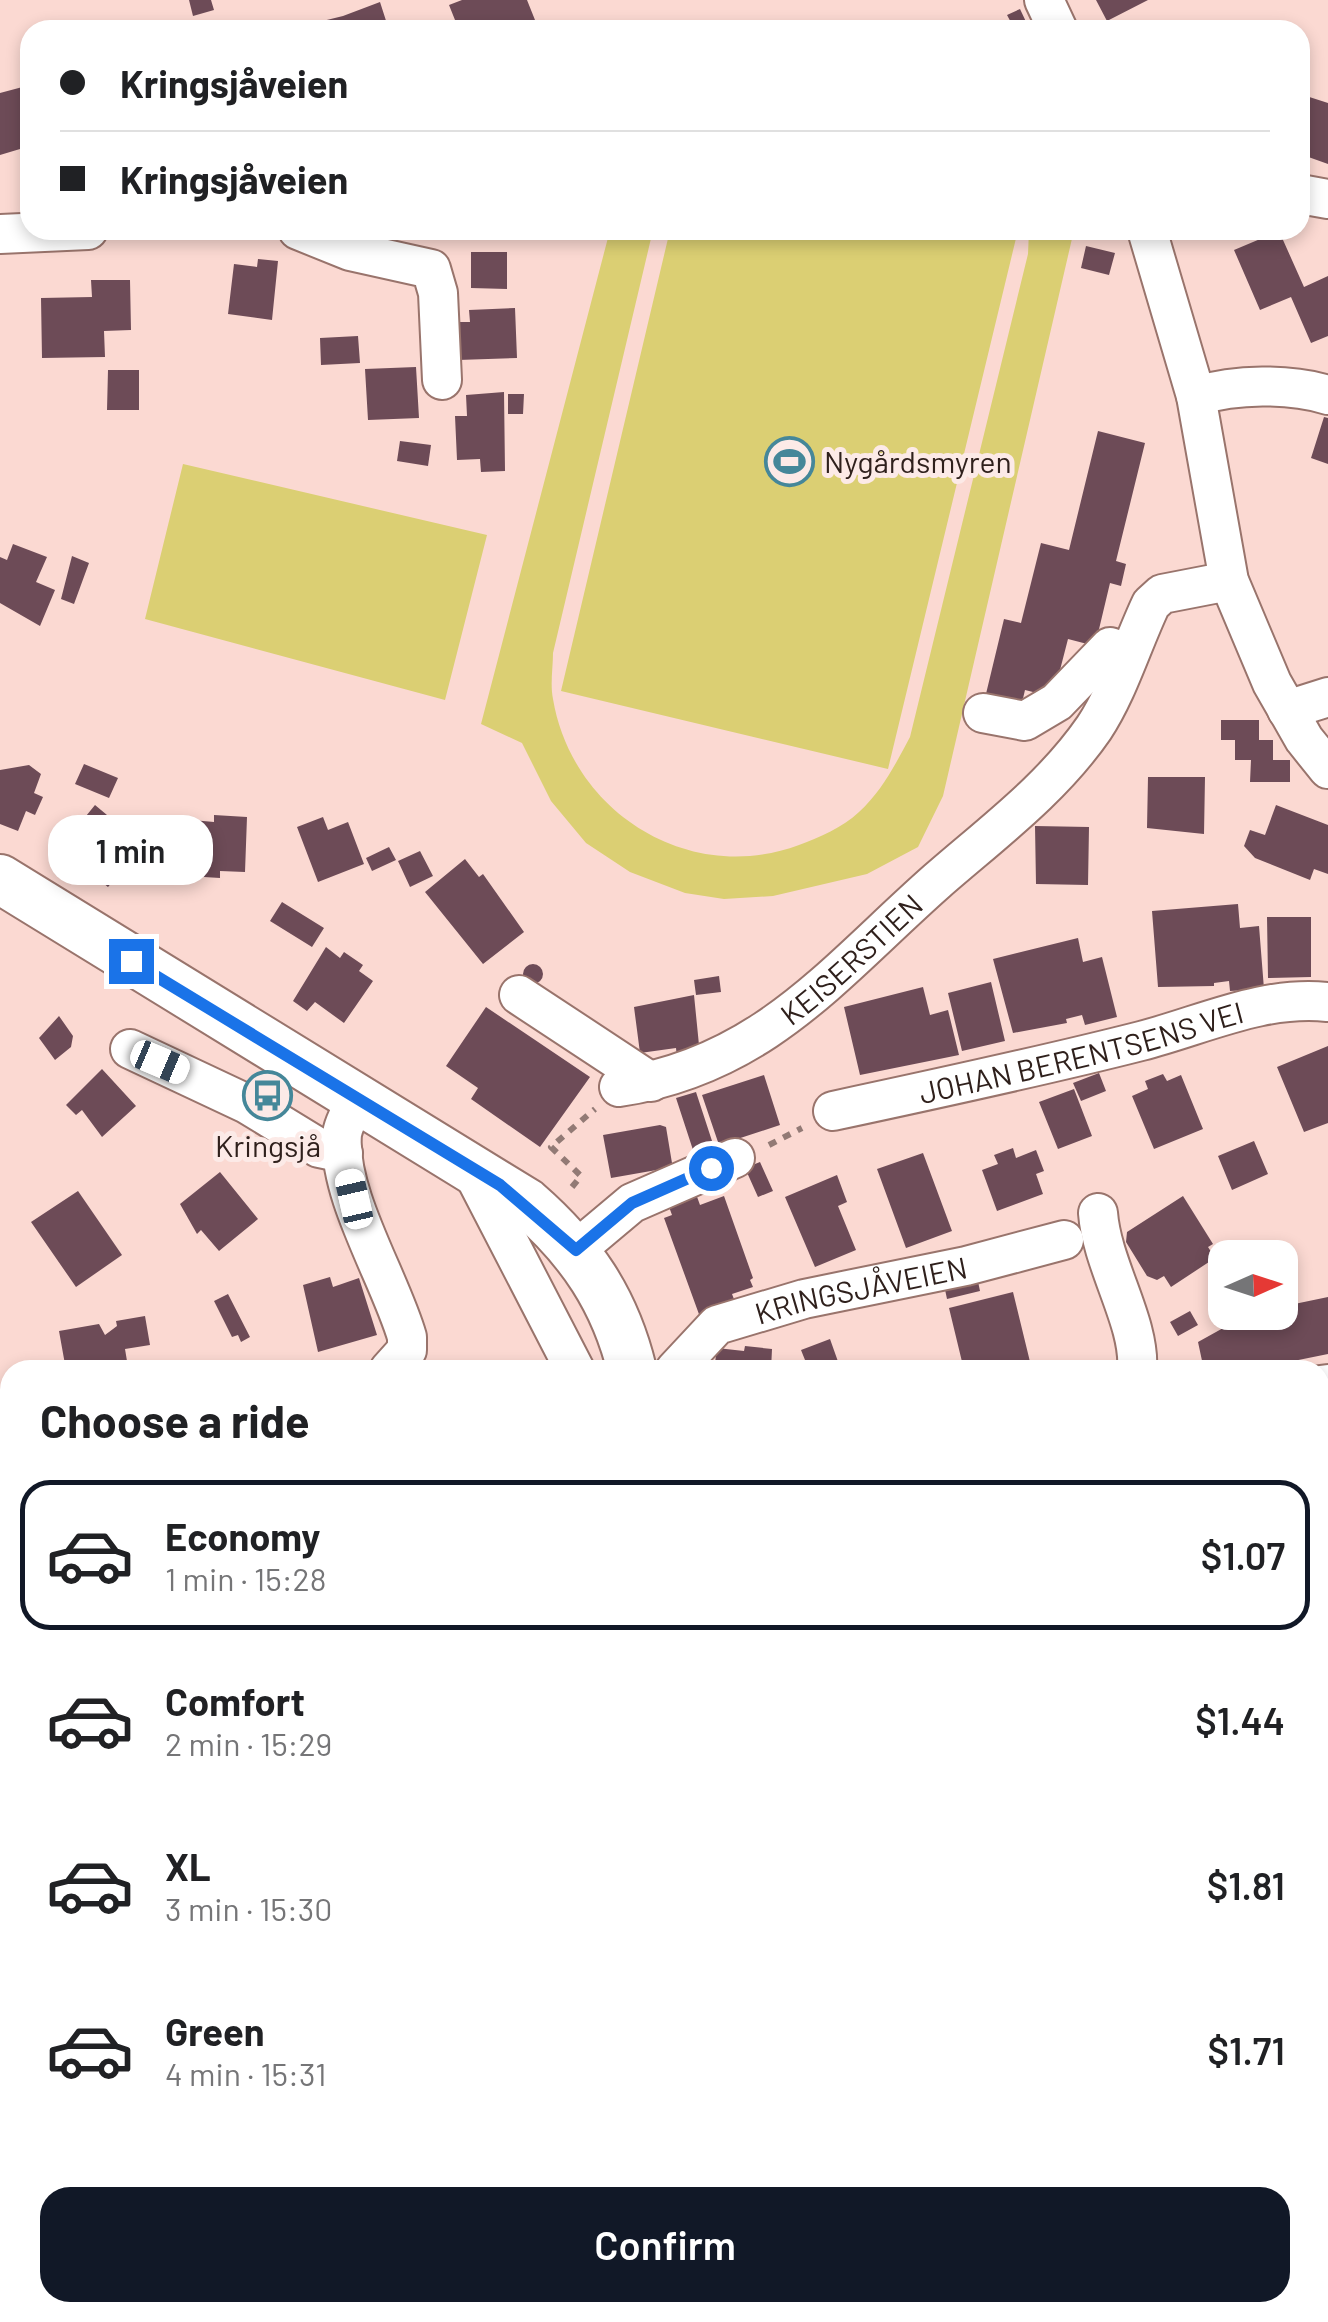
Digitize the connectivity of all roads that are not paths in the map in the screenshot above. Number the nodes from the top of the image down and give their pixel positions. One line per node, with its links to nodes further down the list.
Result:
1 (322, 240): 3 (street)
2 (1150, 240): 5 (street)
3 (442, 380)
4 (1328, 395): 5 (street)
5 (1196, 396): 6 (street)
6 (1228, 580): 7 (street, KEISERSTIEN); 9 (street)
7 (1136, 646): 10 (street); 13 (street, KEISERSTIEN)
8 (1328, 696): 9 (street)
9 (1286, 710): 11 (street)
10 (983, 713)
11 (1328, 769)
12 (0, 879): 16 (main road)
13 (519, 995)
14 (1328, 1002): 17 (street, JOHAN BERENTSENS VEI)
15 (130, 1050): 18 (street)
16 (358, 1098): 18 (street); 20 (main road)
17 (833, 1111)
18 (344, 1154): 24 (street)
19 (735, 1158): 23 (street)
20 (469, 1165): 23 (main road); 25 (street)
21 (1098, 1213): 28 (street)
22 (1064, 1240): 27 (street, KRINGSJÅVEIEN)
23 (576, 1250): 26 (main road)
24 (398, 1360)
25 (570, 1360)
26 (629, 1360)
27 (684, 1360)
28 (1136, 1360)

